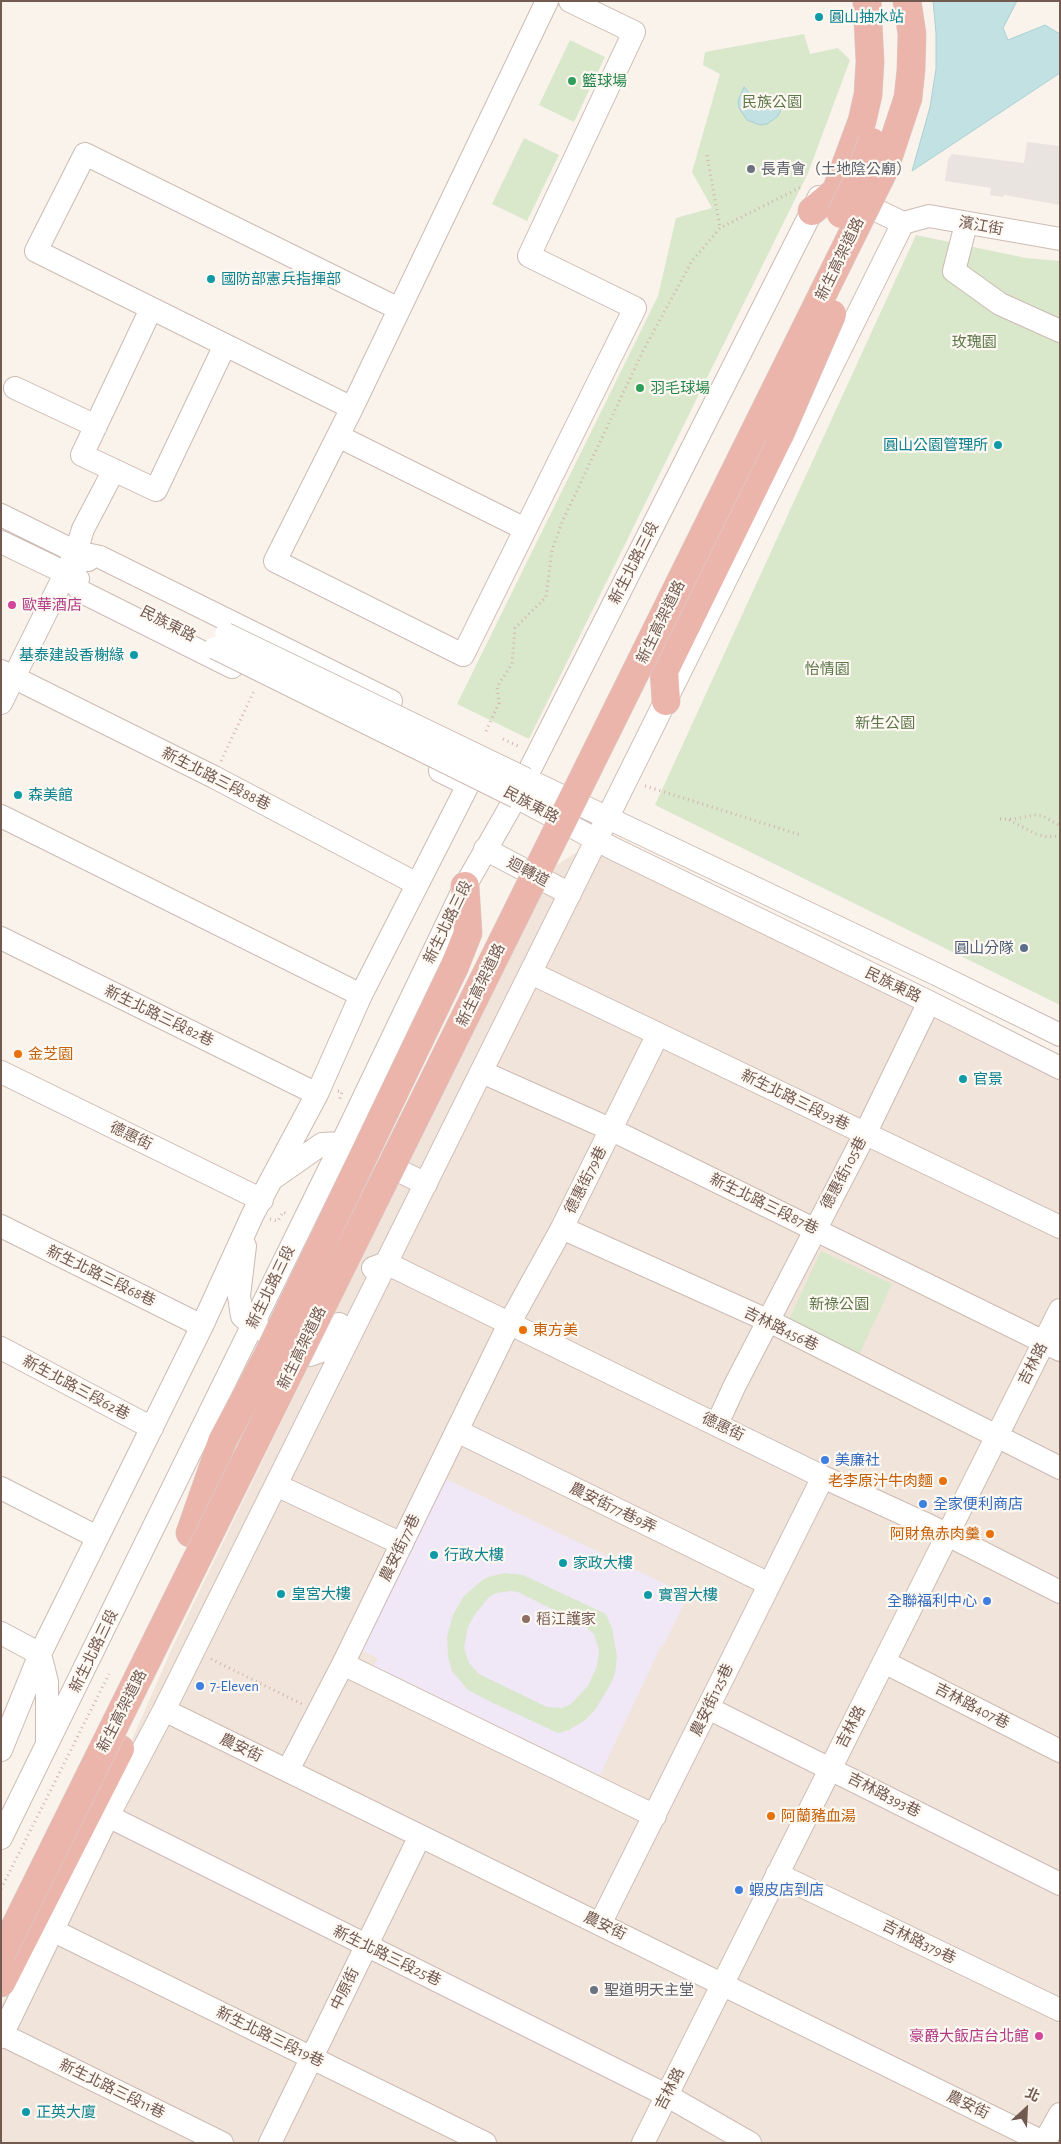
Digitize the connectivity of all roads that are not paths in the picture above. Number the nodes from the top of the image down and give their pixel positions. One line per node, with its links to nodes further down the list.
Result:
1 (547, 1): 13 (street)
2 (570, 1): 22 (street)
3 (855, 1): 8 (street, 新生北路三段)
4 (867, 1): 8 (highway)
5 (883, 1): 76 (highway, 新生高架道路, bridge)
6 (907, 1): 7 (highway, 新生高架道路)
7 (908, 98): 28 (highway, bridge); 83 (highway, 新生高架道路, bridge)
8 (825, 188): 9 (street); 31 (street, 新生北路三段)
9 (903, 223): 10 (street, 濱江街); 28 (street)
10 (966, 224): 11 (street, 濱江街); 14 (street)
11 (1060, 238)
12 (151, 309): 13 (street); 15 (street); 18 (street)
13 (399, 309): 17 (street)
14 (1060, 331)
15 (225, 345): 17 (street); 20 (street)
16 (15, 388): 18 (street)
17 (352, 408): 19 (street)
18 (96, 426): 20 (street)
19 (338, 436): 22 (street); 22 (street)
20 (114, 470): 24 (street)
21 (1, 516): 24 (street, 民族東路)
22 (525, 529)
23 (1, 542): 25 (street, 民族東路)
24 (76, 552): 25 (street); 26 (street, 民族東路); 30 (street)
25 (65, 572): 26 (street, 民族東路); 27 (street); 36 (street)
26 (220, 641): 31 (street, 民族東路, bridge)
27 (8, 674): 29 (street); 36 (street, 新生北路三段88巷)
28 (666, 701): 33 (street)
29 (1, 703)
30 (492, 739)
31 (521, 788): 33 (street, 民族東路); 34 (street, 民族東路); 35 (street, 新生北路三段)
32 (1, 816): 41 (street)
33 (608, 818): 34 (street); 44 (street, 民族東路)
34 (596, 840): 38 (street); 42 (street, 民族東路)
35 (485, 849): 37 (street, 新生北路三段); 38 (street, 迴轉道)
36 (417, 884): 41 (street)
37 (465, 886): 51 (street, 新生北路三段); 76 (highway, bridge)
38 (570, 894): 40 (street)
39 (1, 938): 48 (street, 新生北路三段82巷)
40 (531, 973): 43 (street, 新生北路三段93巷); 47 (street)
41 (361, 995): 48 (street)
42 (929, 1002): 45 (street, 民族東路); 50 (street, 德惠街105巷)
43 (658, 1034): 49 (street, 德惠街79巷); 50 (street, 新生北路三段93巷)
44 (1060, 1035)
45 (1060, 1068)
46 (1, 1072): 54 (street, 德惠街)
47 (482, 1072): 49 (street, 新生北路三段87巷); 53 (street)
48 (317, 1094): 52 (street)
49 (612, 1130): 58 (street, 德惠街79巷); 59 (street, 新生北路三段87巷)
50 (865, 1134): 57 (street, 新生北路三段93巷); 59 (street, 德惠街105巷)
51 (342, 1143): 52 (street); 53 (street); 65 (street, 新生北路三段)
52 (272, 1179): 54 (street)
53 (426, 1184): 60 (street)
54 (262, 1200): 56 (street)
55 (1, 1226): 64 (street, 新生北路三段68巷)
56 (247, 1226): 64 (street); 65 (street)
57 (1060, 1226)
58 (562, 1228): 62 (street, 吉林路456巷); 63 (street, 德惠街79巷)
59 (814, 1229): 62 (street, 德惠街105巷); 66 (street, 新生北路三段87巷)
60 (386, 1264): 63 (street, 德惠街); 65 (street); 74 (street)
61 (1060, 1310): 66 (street, 吉林路)
62 (768, 1321): 68 (street, 德惠街105巷); 71 (street, 吉林路456巷)
63 (509, 1324): 68 (street, 德惠街); 70 (street, 農安街77巷)
64 (202, 1326): 69 (street)
65 (252, 1326): 89 (street, 新生北路三段)
66 (1052, 1346): 71 (street, 吉林路)
67 (1, 1348): 69 (street, 新生北路三段62巷)
68 (717, 1424): 73 (street, 德惠街)
69 (152, 1428): 78 (street)
70 (457, 1431): 79 (street, 農安街77巷); 80 (street, 農安街77巷9弄)
71 (996, 1437): 72 (street, 吉林路456巷); 77 (street, 吉林路)
72 (1060, 1468)
73 (823, 1477): 77 (street, 德惠街); 80 (street, 農安街125巷)
74 (276, 1485): 79 (street); 88 (street)
75 (1, 1488): 78 (street)
76 (190, 1533): 101 (highway, 新生高架道路)
77 (947, 1536): 81 (street, 德惠街); 85 (street, 吉林路)
78 (97, 1537): 84 (street)
79 (402, 1544): 86 (street, 農安街77巷)
80 (769, 1584): 87 (street, 農安街125巷)
81 (1060, 1592)
82 (1, 1633): 84 (street)
83 (154, 1649): 104 (highway, 新生高架道路, bridge); 105 (highway, bridge)
84 (40, 1654): 89 (street); 90 (street)
85 (884, 1662): 91 (street, 吉林路407巷); 92 (street, 吉林路)
86 (343, 1664): 93 (street, 農安街77巷); 95 (street)
87 (708, 1708): 92 (street, 吉林路393巷); 95 (street, 農安街125巷)
88 (164, 1710): 93 (street, 農安街); 94 (street)
89 (47, 1746): 97 (street, 新生北路三段)
90 (1, 1750)
91 (1060, 1750)
92 (831, 1768): 98 (street, 吉林路); 99 (street, 吉林路393巷)
93 (288, 1770): 96 (street, 農安街)
94 (108, 1816): 102 (street); 103 (street, 新生北路三段25巷)
95 (654, 1816): 100 (street, 農安街125巷)
96 (420, 1836): 100 (street, 農安街); 103 (street, 中原街)
97 (1, 1838)
98 (778, 1874): 106 (street, 吉林路); 107 (street, 吉林路379巷)
99 (1060, 1884)
100 (600, 1924): 106 (street, 農安街)
101 (1, 1925)
102 (54, 1931): 108 (street); 109 (street, 新生北路三段19巷)
103 (367, 1946): 109 (street, 中原街); 110 (street, 新生北路三段25巷)
104 (1, 1955)
105 (1, 1983)
106 (723, 1984): 110 (street, 吉林路); 117 (street, 農安街)
107 (1060, 2010)
108 (2, 2036): 112 (street, 新生北路三段11巷)
109 (312, 2058): 113 (street, 中原街); 114 (street, 新生北路三段19巷)
110 (666, 2095): 115 (street, 吉林路); 116 (street, 新生北路三段25巷)
111 (1060, 2114): 117 (street)
112 (222, 2143)
113 (270, 2143)
114 (485, 2143)
115 (643, 2143)
116 (750, 2143)
117 (1044, 2143)

